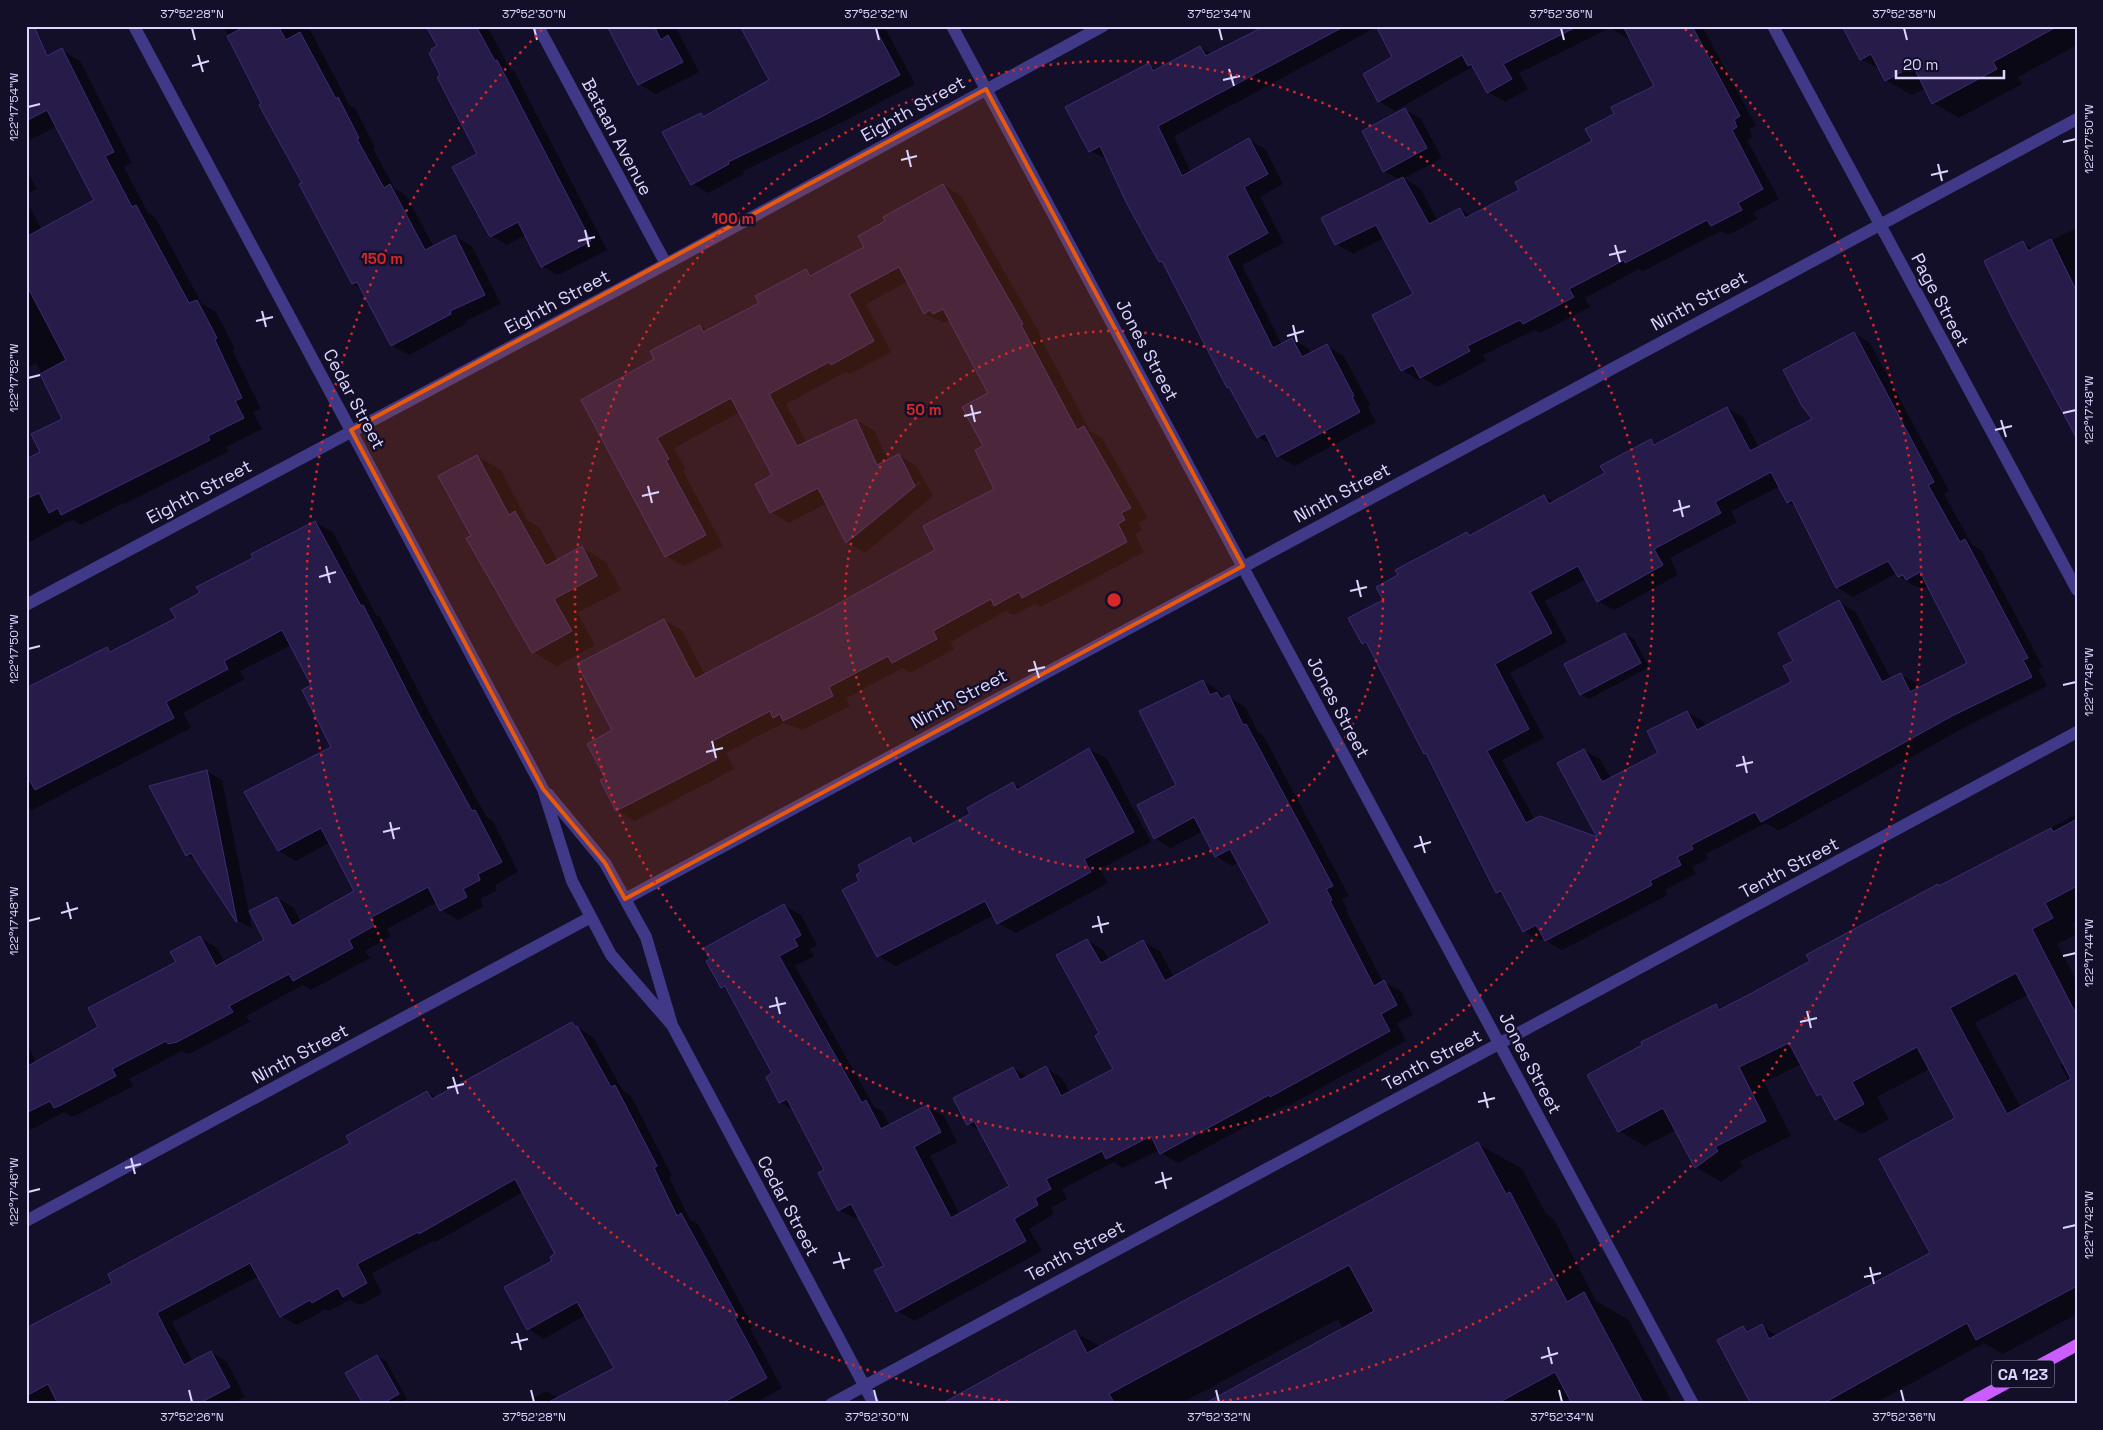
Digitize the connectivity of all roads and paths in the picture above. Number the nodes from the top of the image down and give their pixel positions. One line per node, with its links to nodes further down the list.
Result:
1 (134, 26): 10 (street, Cedar Street)
2 (538, 26): 9 (street, Bataan Avenue)
3 (952, 26): 6 (street, Jones Street)
4 (1102, 26): 6 (street, Eighth Street)
5 (1773, 26): 8 (street, Page Street)
6 (986, 89): 9 (street, Eighth Street); 11 (street, Jones Street)
7 (2077, 119): 8 (street, Ninth Street)
8 (1880, 224): 11 (street, Ninth Street); 12 (street, Page Street)
9 (666, 264): 10 (street, Eighth Street)
10 (351, 430): 13 (street, Eighth Street); 15 (street, Cedar Street)
11 (1243, 566): 16 (street, Ninth Street); 19 (street, Jones Street)
12 (2077, 590)
13 (26, 605)
14 (2077, 732): 19 (street, Tenth Street)
15 (543, 789): 16 (street, Cedar Street); 17 (street, Cedar Street)
16 (625, 899): 18 (street, Cedar Street)
17 (591, 917): 18 (street, Cedar Street); 20 (street, Ninth Street)
18 (672, 1025): 22 (street, Cedar Street)
19 (1500, 1043): 22 (street, Tenth Street); 25 (street, Jones Street)
20 (26, 1221)
21 (2077, 1345): 26 (main road, CA 123)
22 (864, 1385): 23 (street, Tenth Street); 24 (street, Cedar Street)
23 (831, 1404)
24 (874, 1404)
25 (1694, 1404)
26 (1968, 1404)

